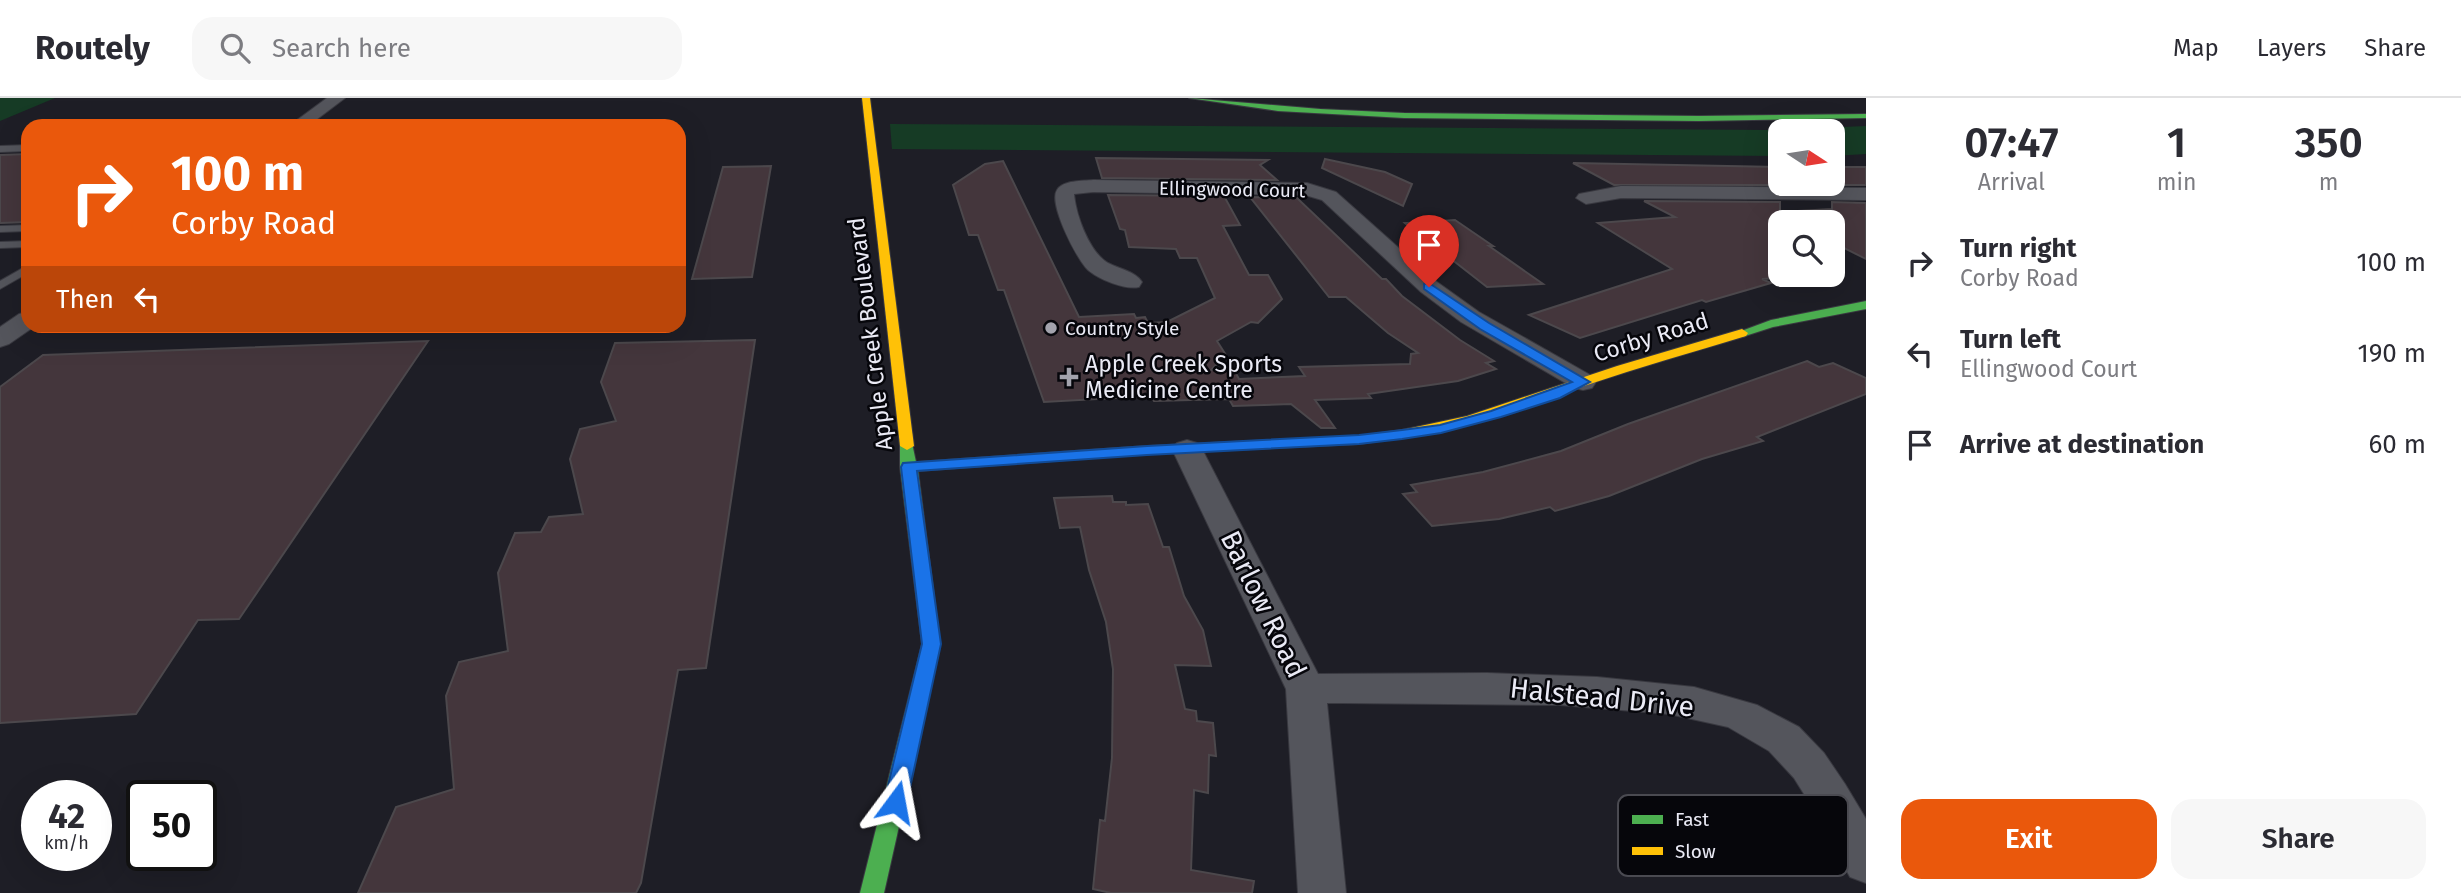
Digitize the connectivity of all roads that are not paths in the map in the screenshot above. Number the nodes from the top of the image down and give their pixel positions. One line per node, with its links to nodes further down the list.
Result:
1 (337, 98): 5 (street)
2 (866, 98): 22 (main road, Apple Creek Boulevard)
3 (1193, 98): 4 (main road)
4 (1866, 116)
5 (308, 119)
6 (21, 148): 7 (lane)
7 (0, 149)
8 (1866, 194): 9 (street)
9 (1586, 198)
10 (21, 228): 11 (lane)
11 (0, 229)
12 (21, 244): 13 (lane)
13 (0, 245)
14 (21, 272): 16 (lane)
15 (1131, 282): 20 (street, Ellingwood Court)
16 (0, 286)
17 (1861, 308): 20 (main road, Corby Road)
18 (21, 324): 19 (street)
19 (0, 339)
20 (1583, 382): 21 (main road, Corby Road)
21 (1187, 449): 22 (main road, Corby Road); 23 (street, Barlow Road)
22 (908, 467): 27 (main road, Apple Creek Boulevard)
23 (1306, 689): 24 (street, Halstead Drive); 28 (street, Barlow Road)
24 (1828, 795)
25 (1848, 831): 26 (street, Halstead Drive)
26 (1866, 862)
27 (872, 893)
28 (1322, 893)

